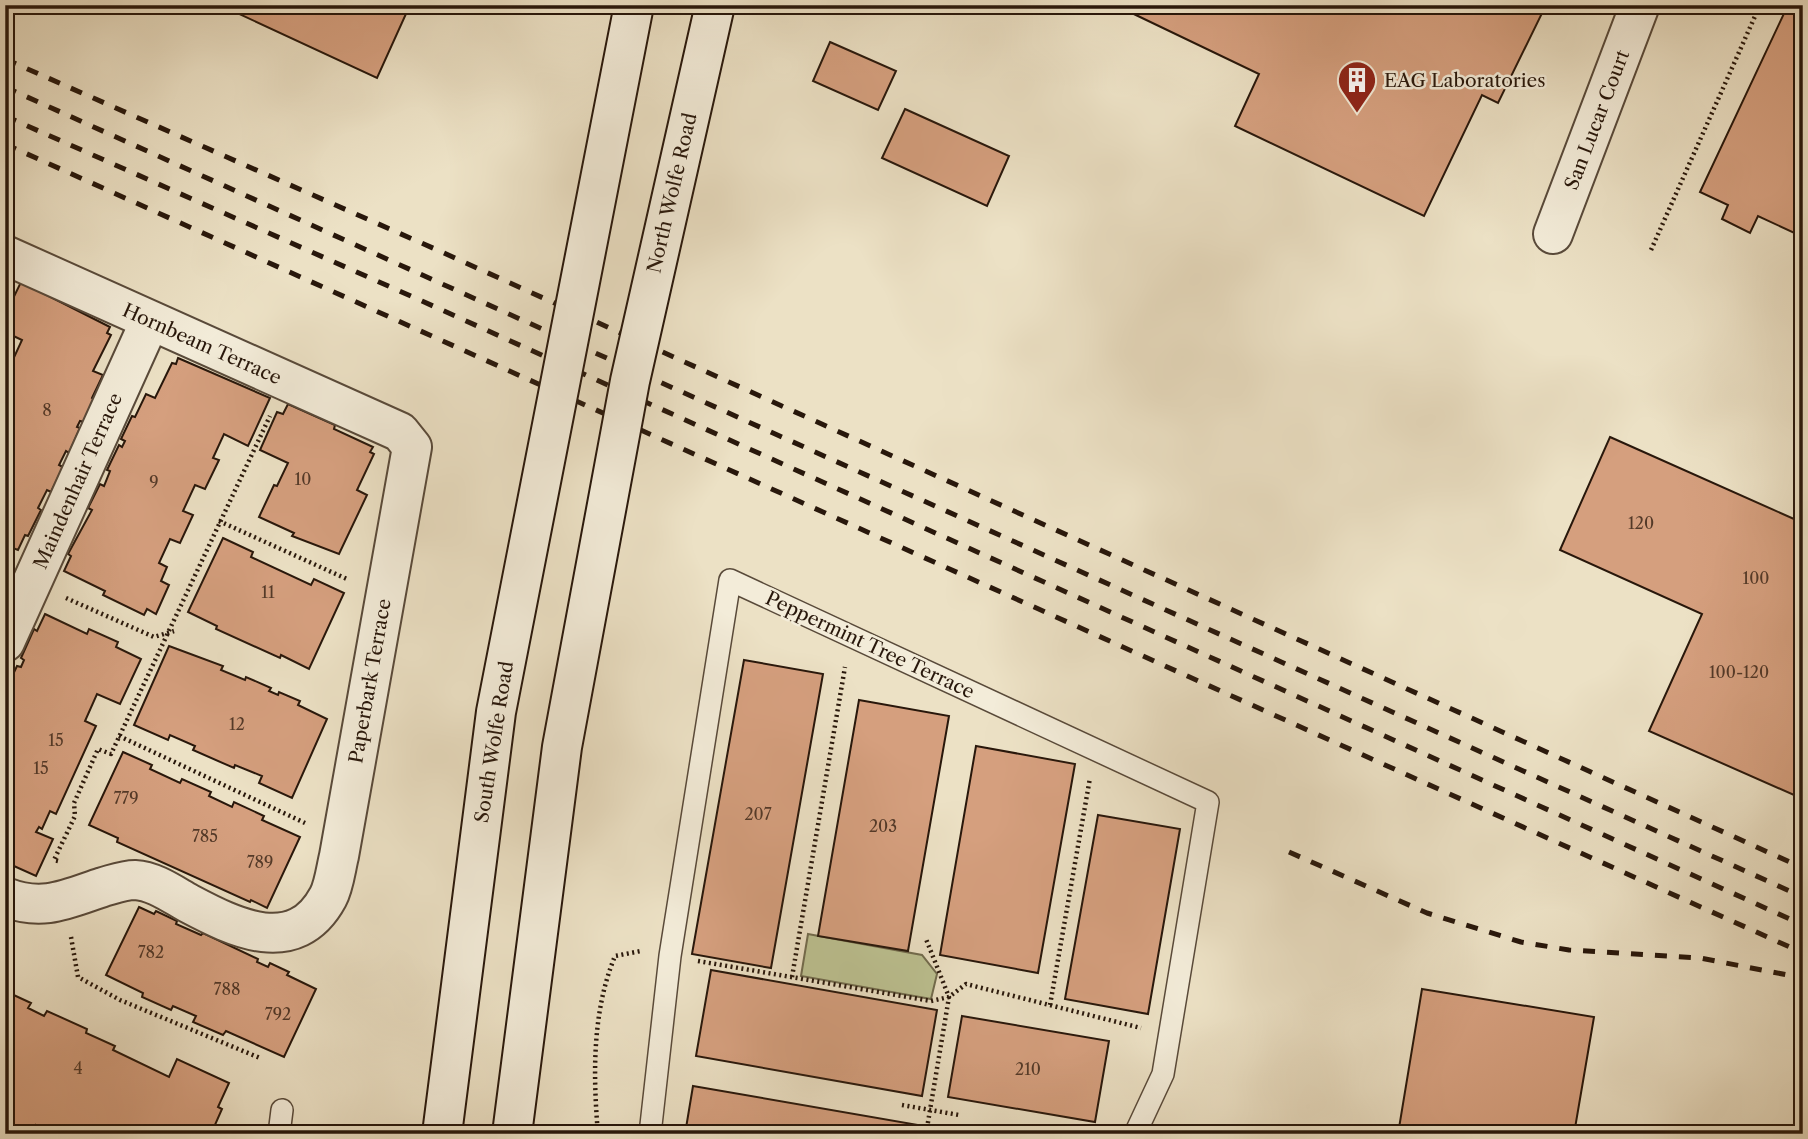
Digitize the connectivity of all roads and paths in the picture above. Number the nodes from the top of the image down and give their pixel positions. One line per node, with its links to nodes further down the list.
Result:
1 (634, 5): 36 (main road, South Wolfe Road, bridge)
2 (715, 5): 37 (main road, North Wolfe Road, bridge)
3 (1640, 5): 5 (main road, San Lucar Court)
4 (1760, 5): 6 (path)
5 (1553, 234)
6 (1651, 250)
7 (5, 255): 8 (main road, Hornbeam Terrace)
8 (150, 321): 9 (main road, Hornbeam Terrace); 12 (main road, Maindenhair Terrace)
9 (286, 381): 10 (main road, Hornbeam Terrace); 11 (path)
10 (400, 432): 13 (main road, Paperbark Terrace)
11 (219, 521): 13 (path); 15 (path)
12 (32, 582): 15 (path); 17 (main road, Maindenhair Terrace)
13 (385, 596): 20 (main road, Paperbark Terrace)
14 (174, 631): 15 (path)
15 (167, 633): 18 (path)
16 (851, 636): 19 (lane, Peppermint Tree Terrace); 25 (lane, Peppermint Tree Terrace); 26 (path)
17 (5, 642)
18 (119, 736): 20 (path); 21 (path)
19 (1095, 750): 28 (path); 29 (lane, Peppermint Tree Terrace)
20 (346, 815): 21 (main road, Paperbark Terrace)
21 (89, 892): 22 (main road)
22 (5, 897)
23 (70, 932): 30 (path)
24 (926, 939): 27 (path)
25 (670, 956): 26 (path); 38 (path); 39 (lane, Peppermint Tree Terrace)
26 (792, 977): 27 (path)
27 (949, 997): 28 (path); 33 (path)
28 (1050, 1005): 29 (path)
29 (1169, 1035): 41 (lane, Peppermint Tree Terrace)
30 (260, 1058)
31 (902, 1105): 33 (path)
32 (282, 1110): 35 (lane)
33 (929, 1110): 34 (path); 40 (path)
34 (959, 1115)
35 (279, 1134)
36 (442, 1134)
37 (512, 1134)
38 (598, 1134)
39 (650, 1134)
40 (926, 1134)
41 (1135, 1134)

